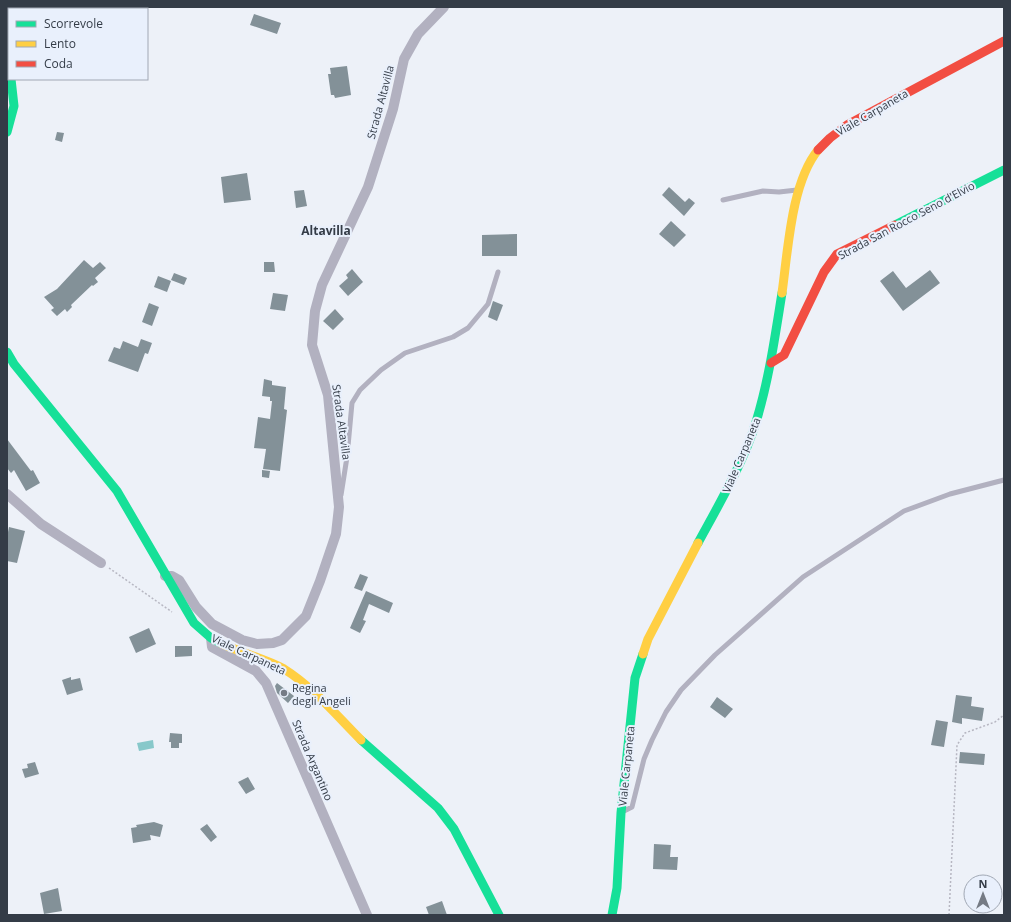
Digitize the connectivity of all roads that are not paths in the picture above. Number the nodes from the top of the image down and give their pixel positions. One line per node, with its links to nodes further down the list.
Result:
1 (444, 7): 13 (street, Strada Altavilla)
2 (1004, 41): 6 (main road, Viale Carpaneta)
3 (10, 80): 4 (main road)
4 (7, 132)
5 (1004, 170): 10 (main road, Strada San Rocco Seno d'Elvio)
6 (798, 190): 7 (lane); 10 (main road, Viale Carpaneta)
7 (723, 200)
8 (498, 272): 13 (lane)
9 (7, 352): 15 (main road, Viale Carpaneta)
10 (771, 364): 17 (main road, Viale Carpaneta)
11 (1004, 480): 17 (lane)
12 (7, 494): 14 (street)
13 (339, 501): 15 (street, Strada Altavilla)
14 (101, 563)
15 (165, 576): 16 (main road, Viale Carpaneta)
16 (211, 638): 18 (street, Strada Argantino); 19 (main road, Viale Carpaneta)
17 (621, 813): 20 (main road, Viale Carpaneta)
18 (367, 915)
19 (500, 915)
20 (612, 915)

